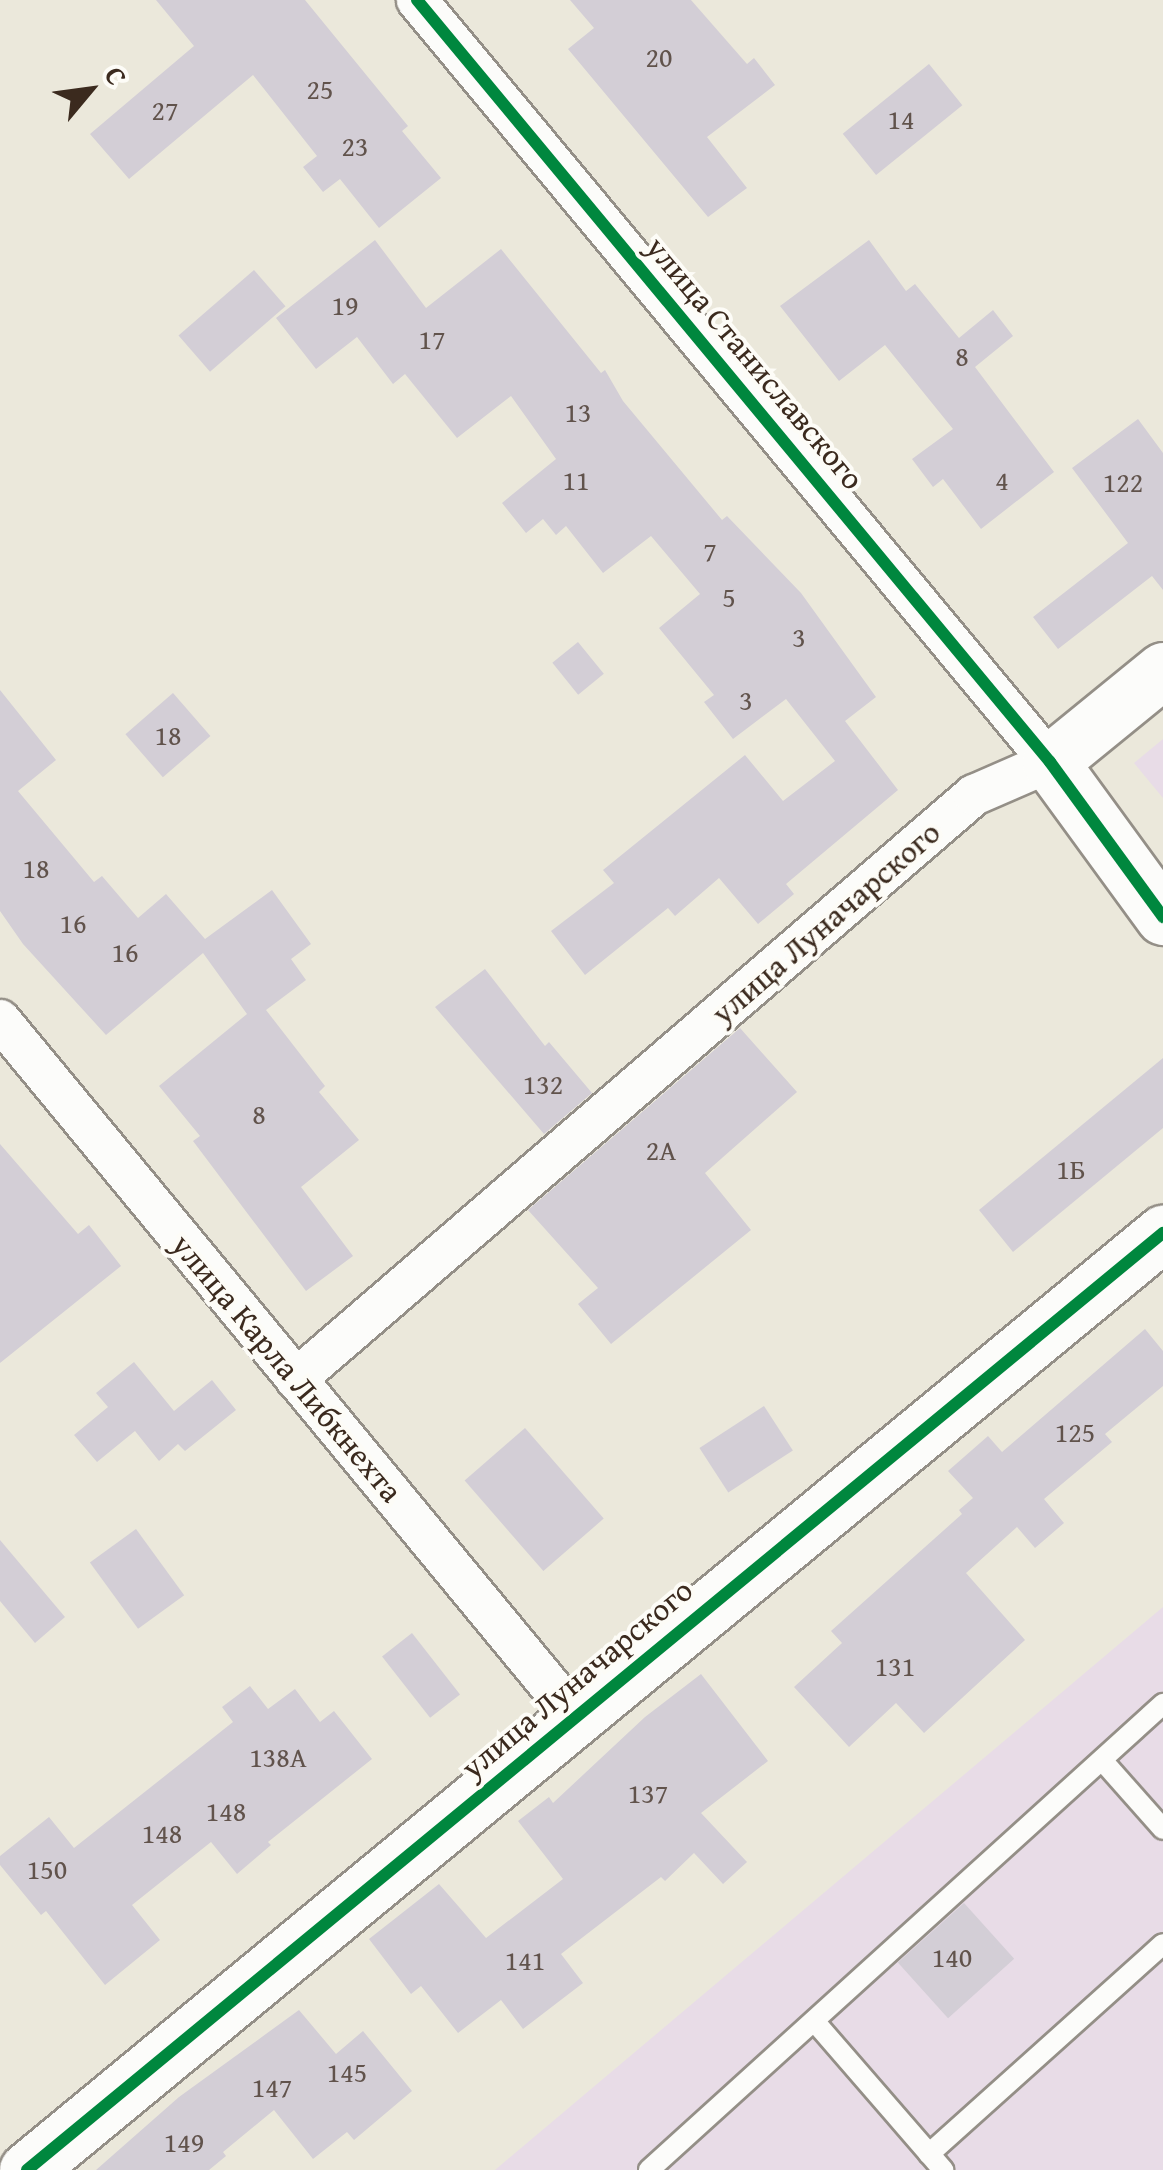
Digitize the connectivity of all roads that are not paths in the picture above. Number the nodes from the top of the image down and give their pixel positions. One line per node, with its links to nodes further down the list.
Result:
1 (418, 0): 3 (street, улица Станиславского)
2 (1163, 670): 3 (street, улица Луначарского)
3 (1050, 762): 4 (street); 7 (street, улица Луначарского)
4 (1163, 917)
5 (0, 1020): 7 (street, улица Карла Либкнехта)
6 (1163, 1232): 9 (street, улица Луначарского)
7 (296, 1378): 9 (street, улица Карла Либкнехта)
8 (1163, 1704): 10 (lane)
9 (574, 1716): 15 (street, улица Луначарского)
10 (1102, 1760): 11 (lane); 13 (lane)
11 (1163, 1828)
12 (1163, 1944): 14 (lane)
13 (815, 2022): 14 (lane); 16 (lane)
14 (929, 2154): 17 (lane)
15 (27, 2170)
16 (649, 2170)
17 (943, 2170)

